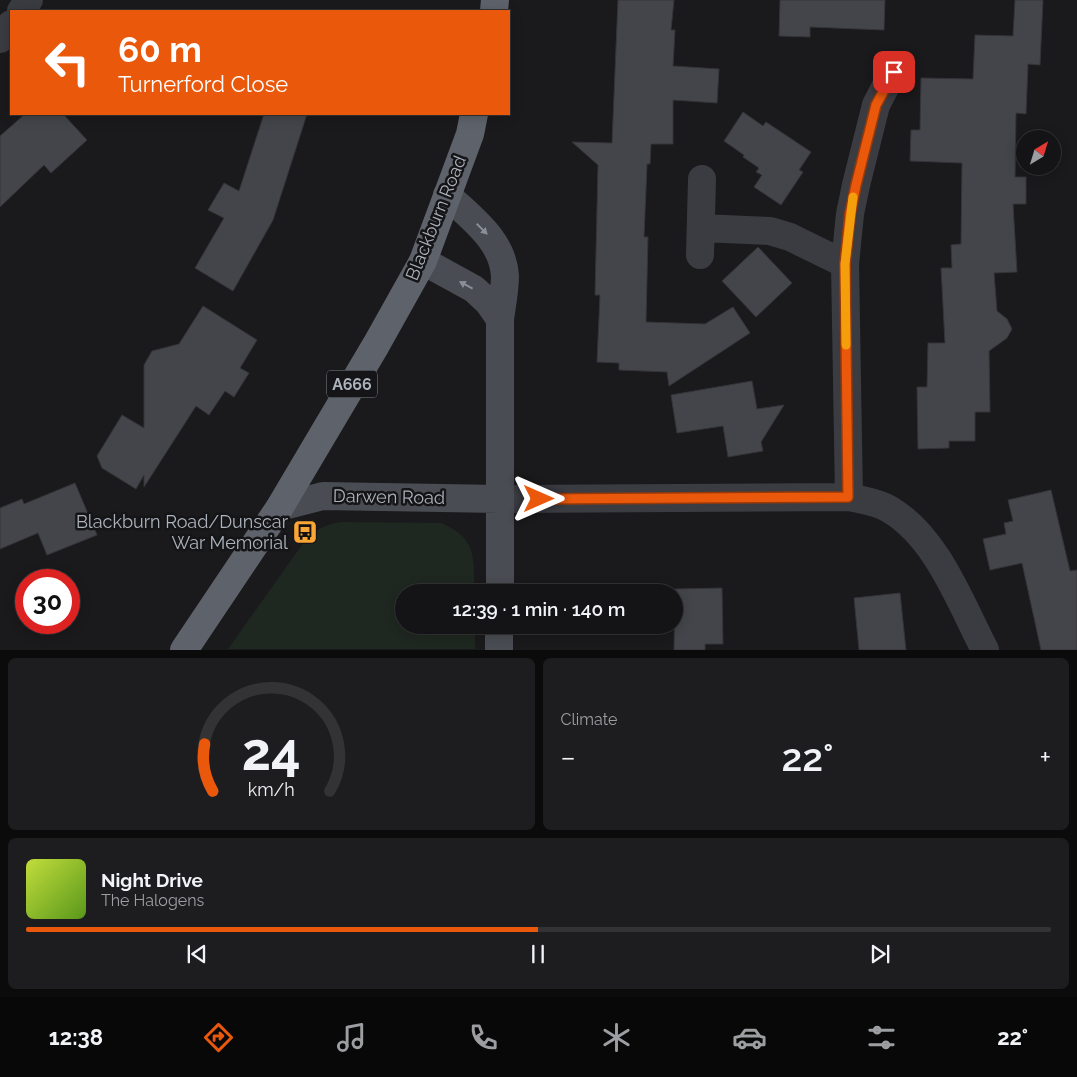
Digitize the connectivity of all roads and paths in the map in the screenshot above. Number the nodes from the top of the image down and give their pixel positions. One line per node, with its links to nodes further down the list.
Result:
1 (10, 25): 2 (street)
2 (0, 39)
3 (894, 72): 10 (street)
4 (474, 115): 6 (highway, Blackburn Road / A666)
5 (702, 179): 7 (street)
6 (448, 194): 9 (highway, Blackburn Road / A666); 11 (main road, one-way to 11)
7 (701, 228): 8 (street); 10 (street)
8 (700, 255)
9 (423, 261): 11 (main road, one-way to 9); 14 (highway, Blackburn Road / A666)
10 (845, 264): 12 (street)
11 (500, 319): 13 (main road)
12 (848, 497): 13 (street); 19 (street)
13 (500, 499): 14 (main road, Darwen Road); 15 (main road)
14 (280, 506): 17 (highway, Blackburn Road / A666)
15 (500, 584)
16 (499, 634): 18 (main road)
17 (184, 650)
18 (499, 650)
19 (985, 650)

